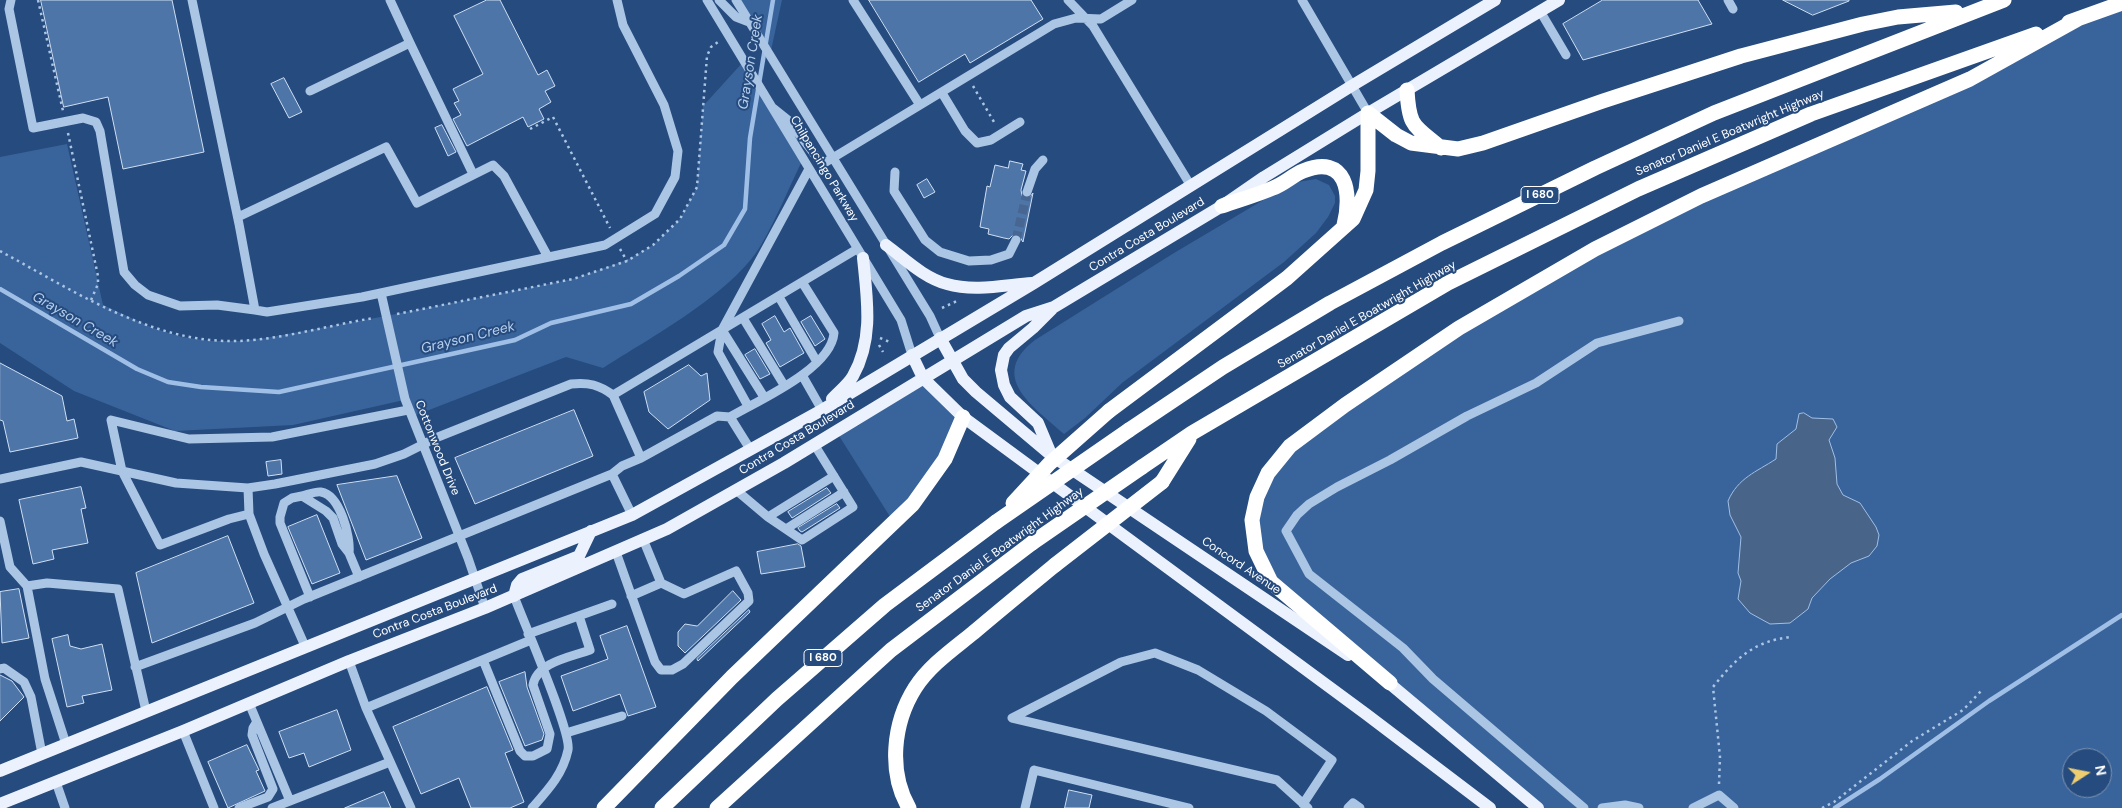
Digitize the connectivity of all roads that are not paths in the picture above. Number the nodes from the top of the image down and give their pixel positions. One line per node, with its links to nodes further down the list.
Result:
1 (192, 0): 42 (street)
2 (390, 0): 23 (street)
3 (617, 0): 47 (street)
4 (707, 0): 30 (street, Chilpancingo Parkway)
5 (719, 0): 22 (street)
6 (736, 0): 22 (street, Chilpancingo Parkway)
7 (853, 0): 29 (street)
8 (1068, 0): 20 (street)
9 (1132, 0): 20 (street)
10 (1302, 0): 25 (street)
11 (1495, 0): 25 (main road, Contra Costa Boulevard)
12 (1559, 0): 18 (main road, Contra Costa Boulevard)
13 (1728, 0): 17 (street)
14 (2004, 0): 19 (highway, Senator Daniel E Boatwright Highway / I 680)
15 (2122, 3): 21 (highway, Senator Daniel E Boatwright Highway)
16 (6, 5): 53 (street)
17 (1733, 9)
18 (1540, 11): 24 (street); 26 (main road, Contra Costa Boulevard)
19 (1975, 11): 33 (highway); 89 (highway, Senator Daniel E Boatwright Highway / I 680, bridge)
20 (1086, 17): 28 (street); 39 (street)
21 (2078, 19): 71 (highway, Senator Daniel E Boatwright Highway); 114 (highway)
22 (750, 22): 34 (street, Chilpancingo Parkway)
23 (410, 43): 27 (street); 38 (street)
24 (1566, 55)
25 (1353, 85): 31 (street); 39 (main road, Contra Costa Boulevard)
26 (1407, 90): 31 (main road, Contra Costa Boulevard); 33 (highway)
27 (310, 91)
28 (942, 93): 29 (street); 32 (street)
29 (920, 105): 34 (street)
30 (772, 108): 34 (street); 36 (street, Chilpancingo Parkway)
31 (1368, 113): 33 (highway); 41 (main road, Contra Costa Boulevard); 43 (highway)
32 (1020, 122)
33 (1442, 149)
34 (833, 160): 45 (street, Chilpancingo Parkway)
35 (1043, 160): 40 (street)
36 (809, 169): 46 (street, Chilpancingo Parkway); 56 (street)
37 (895, 172): 44 (street)
38 (473, 174): 42 (street); 47 (street)
39 (1191, 186): 49 (main road, Contra Costa Boulevard)
40 (1027, 192)
41 (1222, 206): 43 (highway); 52 (main road, Contra Costa Boulevard)
42 (238, 217): 53 (street)
43 (1342, 231): 89 (highway, bridge)
44 (1016, 240)
45 (886, 245): 49 (main road); 57 (street, Chilpancingo Parkway)
46 (860, 253): 48 (street); 58 (street, Chilpancingo Parkway); 68 (main road)
47 (548, 257): 50 (street)
48 (802, 282): 51 (street); 60 (street)
49 (1034, 283): 57 (main road, Contra Costa Boulevard)
50 (381, 293): 53 (street); 67 (street, Cottonwood Drive)
51 (779, 297): 54 (street); 60 (street)
52 (1054, 307): 59 (main road, Contra Costa Boulevard); 75 (main road)
53 (255, 310)
54 (743, 318): 56 (street); 63 (street)
55 (1679, 321): 146 (street)
56 (722, 330): 64 (street); 65 (street); 66 (street)
57 (940, 338): 58 (main road, Contra Costa Boulevard); 59 (main road, Concord Avenue)
58 (912, 355): 62 (main road); 68 (main road, Contra Costa Boulevard)
59 (952, 361): 62 (main road, Contra Costa Boulevard); 75 (main road, Concord Avenue)
60 (817, 362): 61 (street)
61 (802, 375): 63 (street); 68 (street)
62 (923, 378): 70 (main road); 72 (main road, Contra Costa Boulevard)
63 (784, 385): 65 (street)
64 (613, 395): 73 (street); 76 (street)
65 (764, 397): 66 (street)
66 (748, 406): 69 (street)
67 (408, 410): 73 (street, Cottonwood Drive); 77 (street)
68 (822, 410): 74 (main road, Contra Costa Boulevard)
69 (730, 417): 74 (street); 76 (street)
70 (963, 417): 136 (highway); 144 (main road)
71 (1192, 433): 138 (highway, Senator Daniel E Boatwright Highway, bridge); 139 (highway, bridge)
72 (814, 444): 79 (street); 82 (main road, Contra Costa Boulevard)
73 (423, 446): 81 (street); 92 (street, Cottonwood Drive)
74 (750, 449): 86 (main road, Contra Costa Boulevard)
75 (1052, 456): 114 (main road, Concord Avenue)
76 (641, 458): 78 (street)
77 (122, 471): 80 (street); 81 (street); 85 (street)
78 (612, 474): 86 (street); 92 (street)
79 (834, 476): 83 (street); 87 (street)
80 (0, 480)
81 (248, 488): 85 (street)
82 (736, 490): 87 (street); 93 (main road, Contra Costa Boulevard)
83 (844, 492): 90 (street); 90 (street)
84 (302, 496): 95 (street); 95 (street); 102 (street)
85 (249, 514): 104 (street)
86 (632, 514): 91 (main road, Contra Costa Boulevard)
87 (768, 517): 90 (street)
88 (0, 521): 99 (street)
89 (996, 522): 137 (highway, Senator Daniel E Boatwright Highway / I 680)
90 (786, 529)
91 (591, 531): 97 (main road, Contra Costa Boulevard); 100 (main road)
92 (459, 536): 96 (street); 97 (street, Cottonwood Drive)
93 (643, 539): 94 (main road, Contra Costa Boulevard); 98 (street)
94 (616, 552): 100 (main road, Contra Costa Boulevard); 101 (street)
95 (350, 553): 96 (street)
96 (359, 577): 102 (street)
97 (474, 578): 105 (street, Cottonwood Drive); 108 (main road, Contra Costa Boulevard)
98 (660, 584): 101 (street); 101 (street)
99 (27, 586): 111 (street); 122 (street)
100 (514, 596): 105 (main road, Contra Costa Boulevard); 107 (street)
101 (631, 596)
102 (310, 597): 104 (street)
103 (612, 604): 106 (street)
104 (289, 608): 108 (street); 111 (street)
105 (485, 608): 110 (main road, Contra Costa Boulevard)
106 (579, 616): 107 (street); 113 (street)
107 (530, 637): 109 (street); 113 (street)
108 (305, 646): 117 (main road, Contra Costa Boulevard)
109 (483, 660): 113 (street); 116 (street)
110 (349, 661): 115 (main road, Contra Costa Boulevard); 116 (street)
111 (135, 667): 117 (street)
112 (0, 668): 123 (street)
113 (542, 668): 121 (street)
114 (1390, 683): 145 (main road, Concord Avenue)
115 (249, 703): 119 (street); 120 (main road, Contra Costa Boulevard)
116 (366, 708): 124 (street)
117 (146, 711): 122 (main road, Contra Costa Boulevard)
118 (622, 716): 121 (street)
119 (256, 723): 127 (street); 132 (street)
120 (183, 731): 126 (main road, Contra Costa Boulevard); 131 (street)
121 (566, 733): 135 (street)
122 (66, 744): 123 (main road, Contra Costa Boulevard)
123 (42, 754): 125 (main road, Contra Costa Boulevard)
124 (390, 762): 127 (street); 134 (street)
125 (0, 771)
126 (56, 782): 128 (main road, Contra Costa Boulevard); 130 (street)
127 (290, 801): 133 (street)
128 (0, 804)
129 (1306, 806): 129 (street)
130 (65, 808)
131 (214, 808)
132 (239, 808)
133 (272, 808)
134 (411, 808)
135 (532, 808)
136 (604, 808)
137 (662, 808)
138 (716, 808)
139 (909, 808)
140 (1025, 808): 141 (street)
141 (1190, 808)
142 (1348, 808): 143 (street)
143 (1360, 808)
144 (1490, 808)
145 (1538, 808)
146 (1584, 808)
147 (1602, 808): 148 (street)
148 (1639, 808)
149 (1693, 808): 150 (street)
150 (1734, 808)

